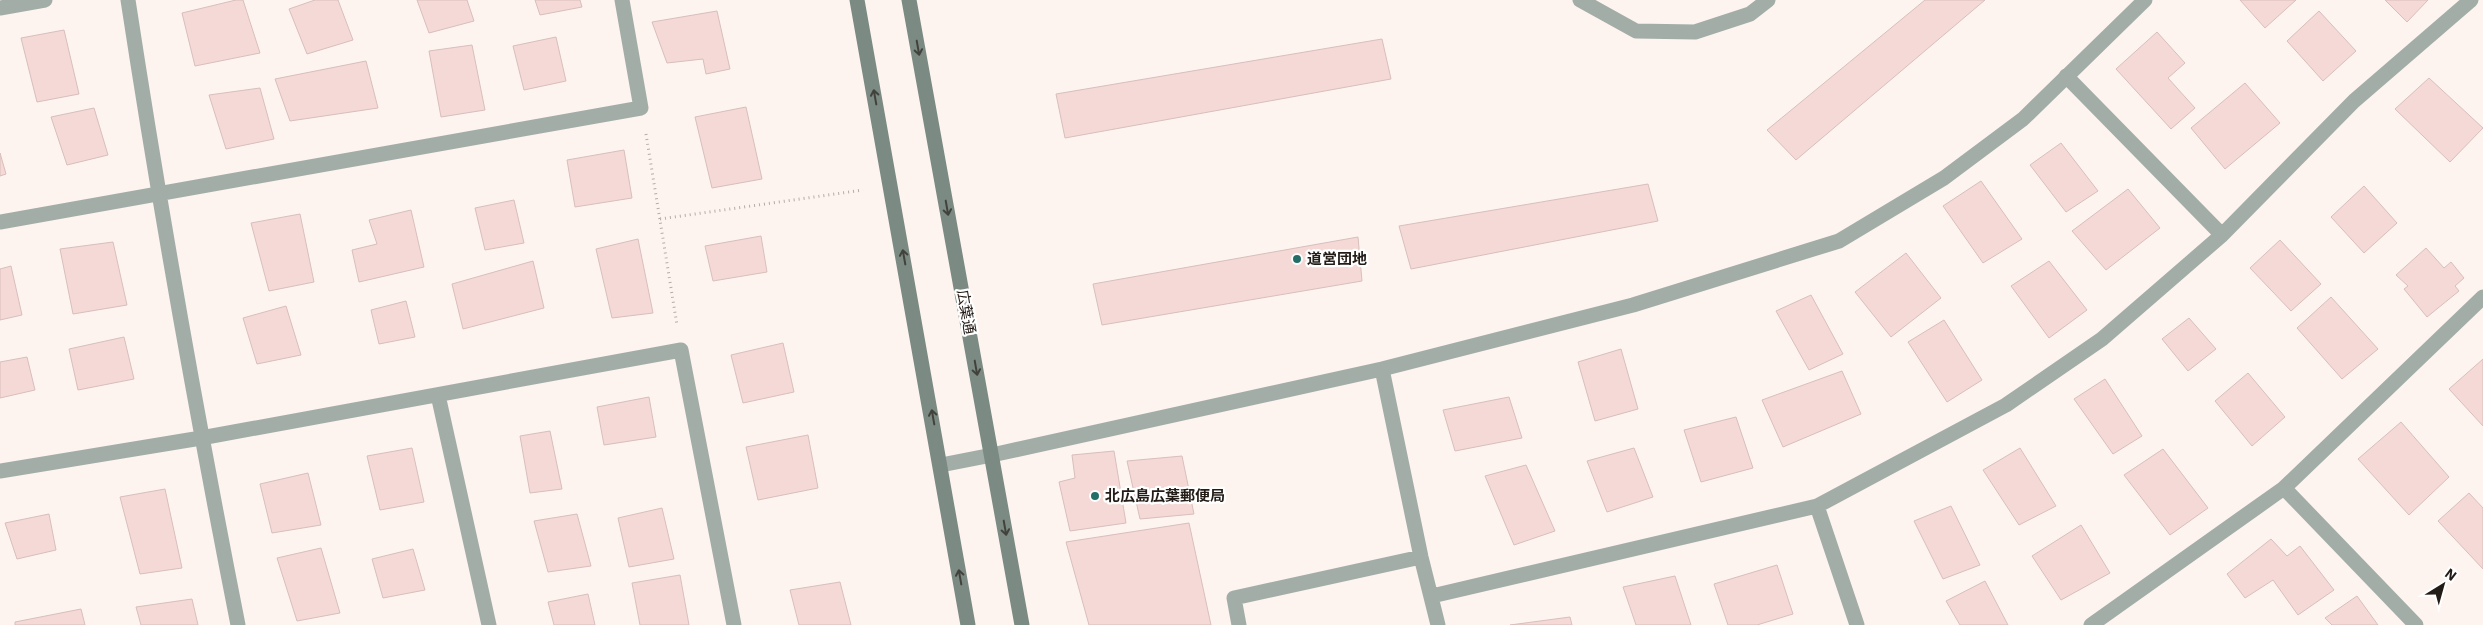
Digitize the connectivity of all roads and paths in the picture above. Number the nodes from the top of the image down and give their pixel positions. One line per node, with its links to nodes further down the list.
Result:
1 (45, 0): 10 (street)
2 (128, 0): 14 (street)
3 (622, 0): 12 (street)
4 (857, 0): 13 (street, one-way to 4)
5 (910, 0): 23 (street, 広葉通, one-way to 23)
6 (1580, 0): 7 (street)
7 (1768, 0)
8 (2145, 0): 11 (street)
9 (2471, 0): 17 (street)
10 (0, 8)
11 (2066, 76): 17 (street); 20 (street)
12 (641, 108): 14 (street); 15 (path)
13 (891, 186): 15 (path); 24 (street, one-way to 13)
14 (158, 195): 16 (street); 22 (street)
15 (660, 218): 19 (path)
16 (0, 222)
17 (2222, 234): 27 (street)
18 (2483, 297): 26 (street)
19 (681, 350): 21 (street); 32 (street)
20 (1382, 369): 23 (street); 28 (street)
21 (438, 395): 22 (street); 31 (street)
22 (201, 438): 25 (street); 30 (street)
23 (992, 455): 24 (street); 34 (street, 広葉通, one-way to 34)
24 (941, 464): 33 (street, one-way to 24)
25 (0, 471)
26 (2284, 488): 38 (street); 39 (street)
27 (1817, 506): 29 (street); 37 (street)
28 (1421, 557): 29 (street); 35 (street)
29 (1432, 596): 36 (street)
30 (238, 625)
31 (489, 625)
32 (734, 625)
33 (968, 625)
34 (1022, 625)
35 (1239, 625)
36 (1438, 625)
37 (1857, 625)
38 (2091, 625)
39 (2416, 625)

